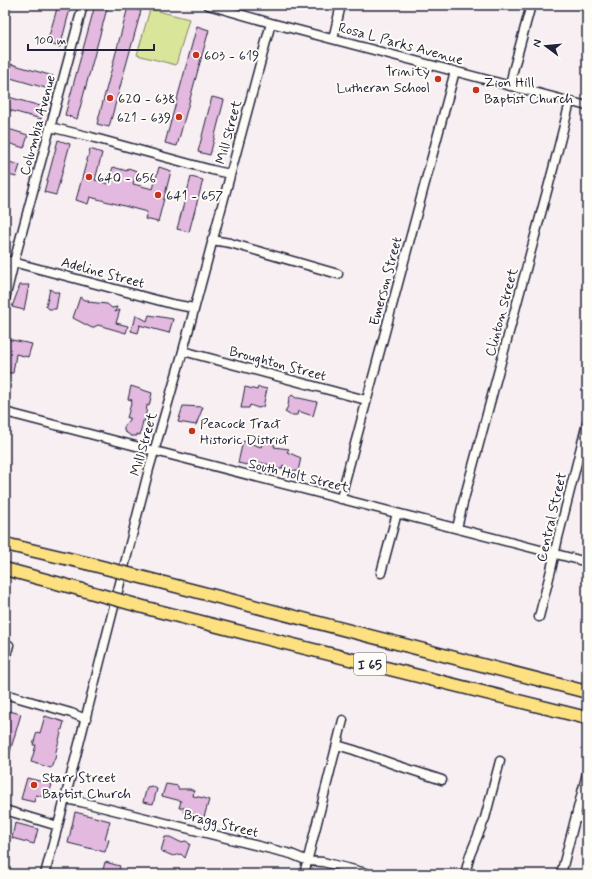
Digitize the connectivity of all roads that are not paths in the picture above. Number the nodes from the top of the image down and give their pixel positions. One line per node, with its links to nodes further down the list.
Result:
1 (84, 5): 11 (street, Columbia Avenue)
2 (341, 5): 6 (street)
3 (531, 5): 8 (street)
4 (212, 6): 5 (street, Rosa L Parks Avenue)
5 (271, 23): 6 (street, Rosa L Parks Avenue); 12 (street, Mill Street)
6 (333, 39): 7 (street, Rosa L Parks Avenue)
7 (455, 71): 8 (street, Rosa L Parks Avenue); 20 (street, Emerson Street)
8 (510, 86): 9 (street, Rosa L Parks Avenue)
9 (570, 102): 10 (street, Rosa L Parks Avenue); 26 (street, Clinton Street)
10 (587, 106)
11 (50, 127): 12 (street); 15 (street, Columbia Avenue)
12 (230, 174): 13 (street, Mill Street)
13 (212, 240): 16 (street); 18 (street, Mill Street)
14 (5, 260): 15 (street, Adeline Street)
15 (14, 262): 17 (street, Columbia Avenue); 18 (street, Adeline Street)
16 (338, 274)
17 (5, 299)
18 (194, 308): 19 (street, Mill Street)
19 (183, 351): 20 (street, Broughton Street); 23 (street, Mill Street)
20 (366, 400): 24 (street, Emerson Street)
21 (5, 412): 23 (street, South Holt Street)
22 (587, 423): 30 (street, Central Street)
23 (155, 451): 24 (street, South Holt Street); 42 (street, Mill Street)
24 (341, 498): 25 (street, South Holt Street)
25 (397, 513): 26 (street, South Holt Street); 33 (street)
26 (457, 528): 30 (street, South Holt Street)
27 (5, 537): 29 (highway)
28 (5, 544): 29 (highway, I 65)
29 (35, 552): 39 (highway, I 65, bridge)
30 (555, 554): 31 (street, South Holt Street); 36 (street, Central Street)
31 (587, 562)
32 (5, 569): 35 (highway, I 65)
33 (381, 572)
34 (5, 574): 35 (highway)
35 (34, 577): 41 (highway, I 65, bridge)
36 (539, 617)
37 (9, 646): 38 (street)
38 (5, 660)
39 (587, 692)
40 (5, 694): 42 (street)
41 (587, 718)
42 (86, 719): 48 (street, Mill Street)
43 (343, 720): 44 (street)
44 (337, 745): 47 (street); 53 (street)
45 (500, 761): 57 (street)
46 (587, 773): 50 (street)
47 (442, 780)
48 (66, 799): 52 (street, Mill Street); 53 (street, Bragg Street)
49 (5, 810): 52 (street)
50 (576, 817): 51 (street); 58 (street)
51 (587, 819)
52 (58, 826): 54 (street, Mill Street)
53 (308, 861): 55 (street); 56 (street, Bragg Street)
54 (45, 874)
55 (304, 874)
56 (370, 874)
57 (465, 874)
58 (561, 874)

